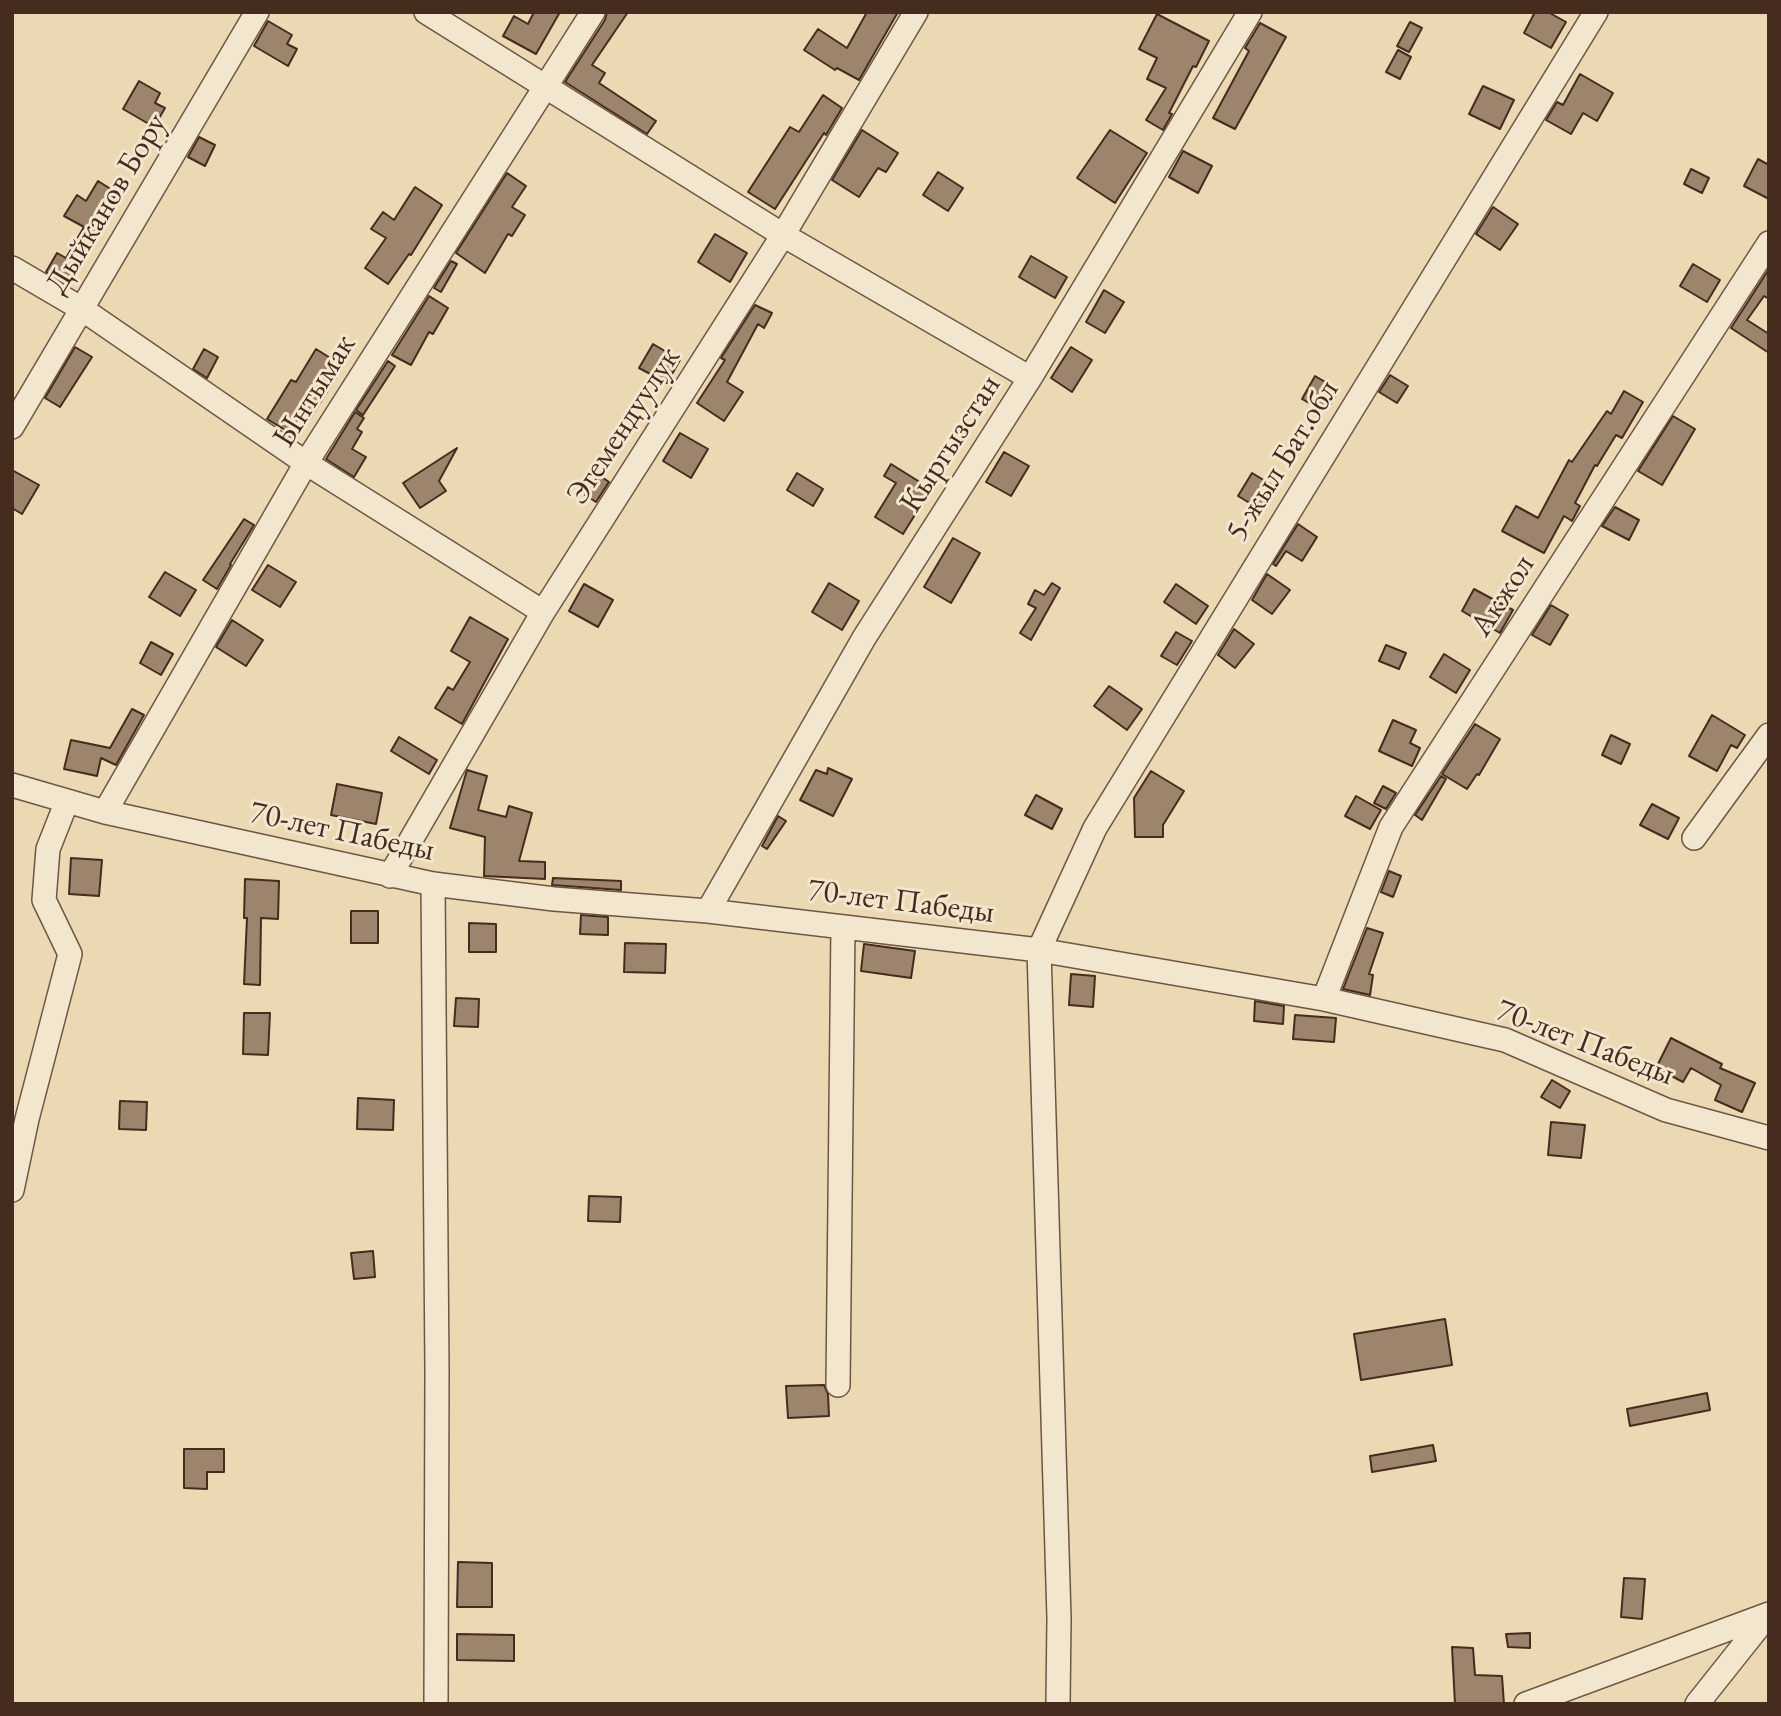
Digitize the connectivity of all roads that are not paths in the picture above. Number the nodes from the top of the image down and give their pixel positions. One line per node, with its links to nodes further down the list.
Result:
1 (257, 12): 11 (street, Дыйканов Бору)
2 (426, 12): 7 (street)
3 (593, 12): 7 (street, Ынтымак)
4 (916, 12): 8 (street, Эгемендуулук)
5 (1250, 12): 12 (street, Кыргызстан)
6 (1596, 12): 25 (street, 5-жыл Бат.обл)
7 (545, 86): 8 (street); 14 (street, Ынтымак)
8 (783, 235): 12 (street); 15 (street, Эгемендуулук)
9 (1769, 243): 26 (street, Акжол)
10 (12, 268): 11 (street)
11 (82, 309): 13 (street, Дыйканов Бору); 14 (street)
12 (1030, 378): 23 (street, Кыргызстан)
13 (12, 427)
14 (306, 463): 15 (street); 19 (street, Ынтымак)
15 (543, 612): 21 (street, Эгемендуулук)
16 (1769, 735): 20 (street)
17 (12, 785): 18 (street, 70-лет Пабеды)
18 (67, 801): 19 (street, 70-лет Пабеды); 28 (street)
19 (105, 812): 21 (street, 70-лет Пабеды)
20 (1693, 838)
21 (390, 876): 22 (street, 70-лет Пабеды)
22 (433, 884): 23 (street, 70-лет Пабеды); 31 (street)
23 (708, 911): 24 (street, 70-лет Пабеды)
24 (843, 927): 25 (street, 70-лет Пабеды); 29 (street)
25 (1039, 950): 26 (street, 70-лет Пабеды); 32 (street)
26 (1324, 999): 27 (street, 70-лет Пабеды)
27 (1769, 1138)
28 (12, 1190)
29 (838, 1385)
30 (1769, 1614): 33 (street); 34 (street)
31 (436, 1704)
32 (1058, 1704)
33 (1526, 1704)
34 (1697, 1704)

